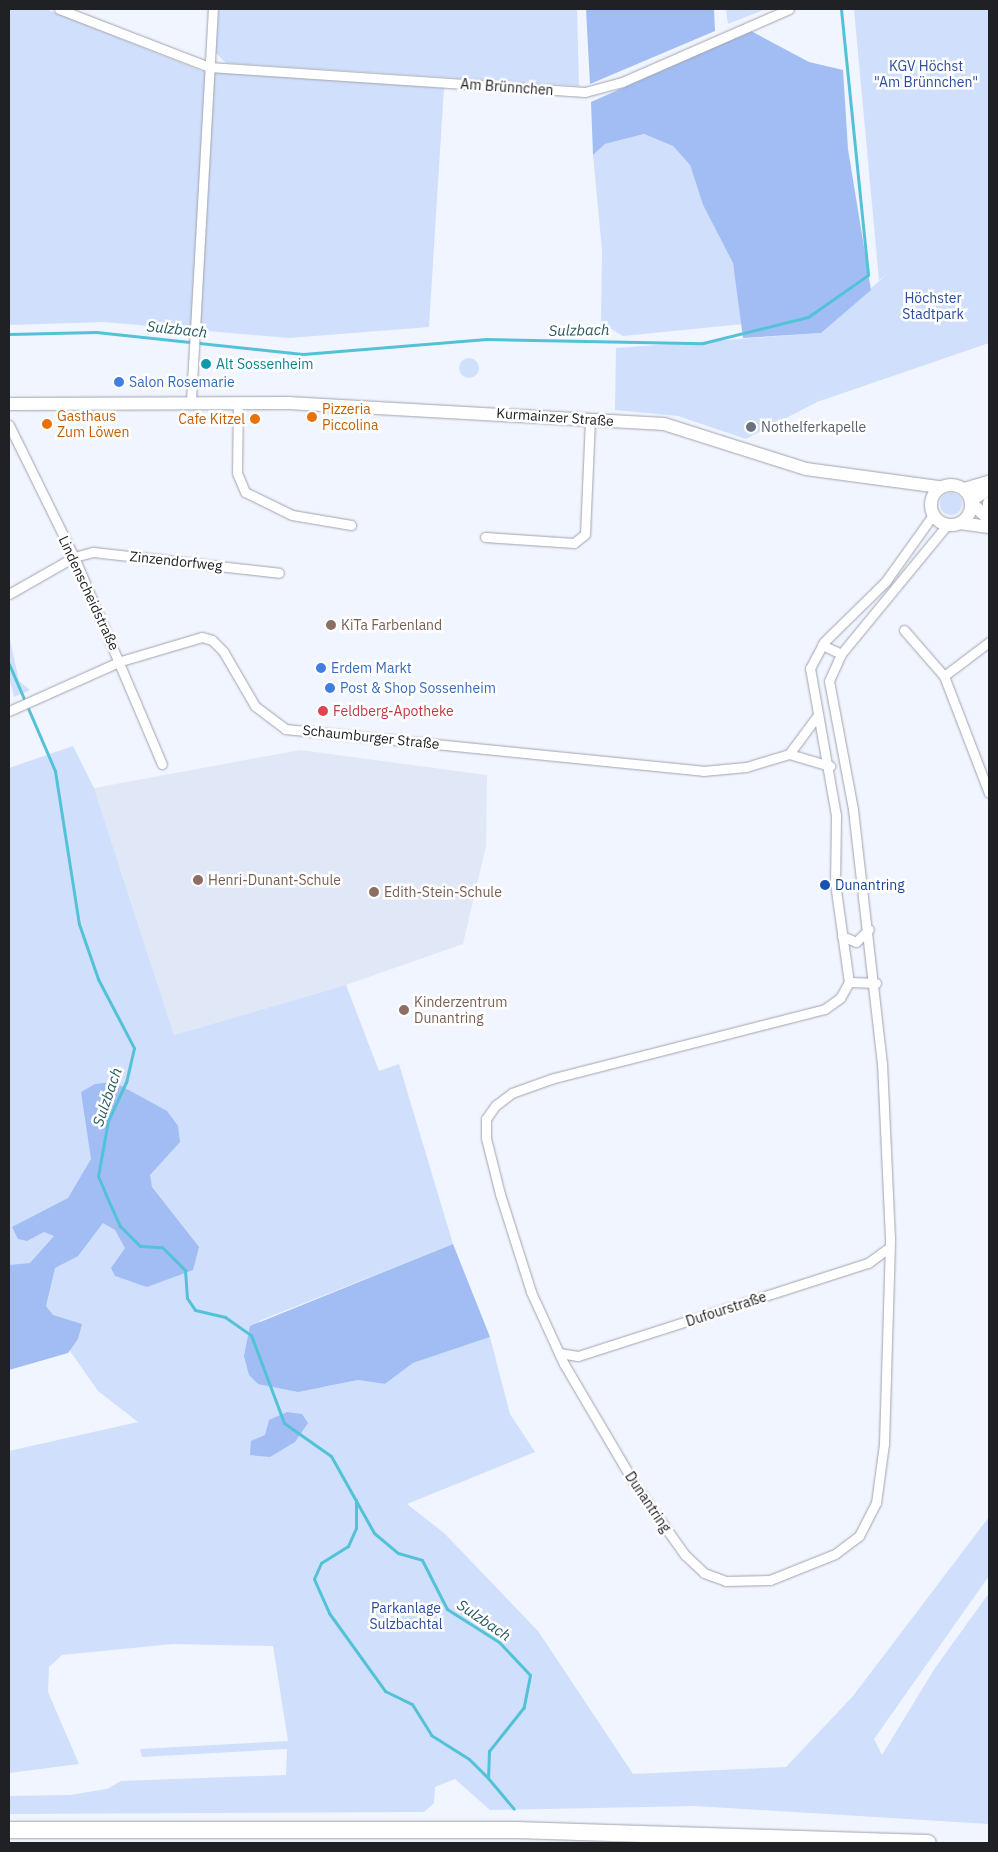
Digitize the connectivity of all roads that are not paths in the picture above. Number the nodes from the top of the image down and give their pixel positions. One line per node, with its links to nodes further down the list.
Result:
1 (60, 9): 4 (street, Am Brünnchen)
2 (213, 9): 4 (street)
3 (790, 9): 4 (street, Am Brünnchen)
4 (209, 67): 5 (street)
5 (191, 401): 6 (main road, Kurmainzer Straße); 7 (main road, Kurmainzer Straße)
6 (238, 402): 8 (main road, Kurmainzer Straße); 21 (street)
7 (9, 404)
8 (590, 418): 11 (main road, Kurmainzer Straße); 24 (street)
9 (9, 425): 25 (street, Lindenscheidstraße)
10 (989, 482): 13 (main road)
11 (912, 484): 12 (main road, Kurmainzer Straße); 15 (main road)
12 (940, 487): 13 (main road); 15 (main road)
13 (964, 489): 16 (main road)
14 (989, 489): 16 (main road)
15 (931, 502): 18 (main road)
16 (972, 502): 19 (main road); 20 (main road)
17 (989, 503): 19 (main road)
18 (934, 515): 22 (main road); 27 (street)
19 (989, 519)
20 (960, 523): 22 (main road); 23 (main road)
21 (351, 525)
22 (947, 525): 29 (street, Dunantring)
23 (989, 527)
24 (485, 537)
25 (74, 557): 26 (street, Zinzendorfweg); 28 (street, Zinzendorfweg); 36 (street, Lindenscheidstraße)
26 (279, 573)
27 (877, 591): 29 (street); 30 (street)
28 (9, 594)
29 (883, 602): 32 (street, Dunantring)
30 (837, 630): 32 (street); 34 (street)
31 (904, 630): 37 (street)
32 (856, 637): 35 (street, Dunantring)
33 (989, 642): 37 (street)
34 (822, 644): 35 (street); 39 (street)
35 (841, 654): 44 (street, Dunantring)
36 (121, 661): 38 (street, Schaumburger Straße); 40 (street, Schaumburger Straße); 41 (street, Lindenscheidstraße)
37 (944, 676): 43 (street)
38 (12, 709)
39 (818, 716): 40 (street); 42 (street)
40 (789, 754): 42 (street)
41 (162, 764)
42 (830, 766): 45 (street)
43 (989, 793)
44 (869, 929): 45 (street); 47 (street, Dunantring)
45 (842, 936): 46 (street)
46 (849, 982): 47 (street); 49 (street, Dunantring)
47 (876, 983): 48 (street, Dunantring)
48 (889, 1248): 49 (street, Dufourstraße); 49 (street, Dunantring)
49 (559, 1354)
50 (9, 1830): 51 (highway)
51 (928, 1843)

